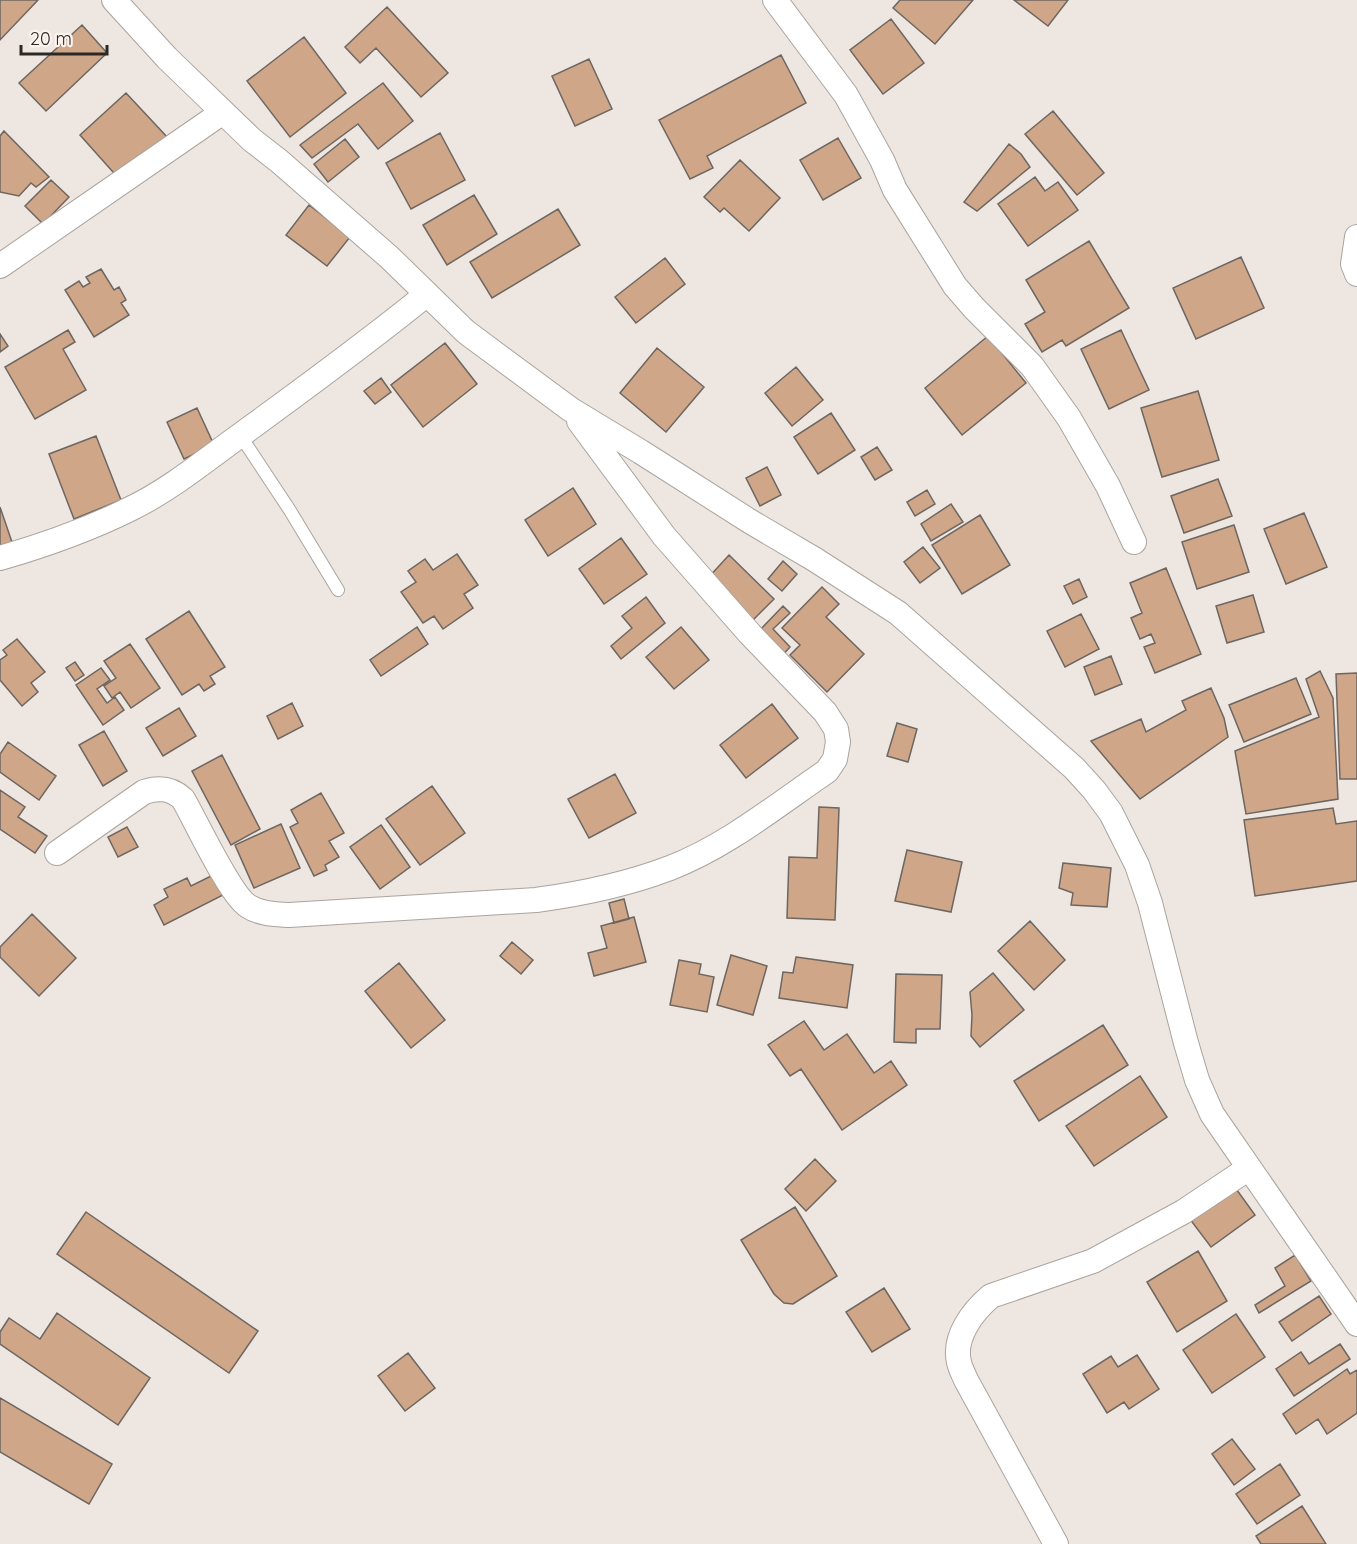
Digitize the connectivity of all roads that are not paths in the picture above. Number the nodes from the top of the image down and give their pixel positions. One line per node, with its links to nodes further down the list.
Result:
1 (775, 0): 10 (street)
2 (118, 1): 3 (street)
3 (223, 112): 5 (street); 7 (street)
4 (1357, 237): 6 (street)
5 (0, 266)
6 (1357, 274)
7 (428, 294): 8 (street); 9 (street)
8 (570, 409): 13 (street); 14 (street)
9 (240, 435): 11 (street); 12 (lane)
10 (1134, 542)
11 (0, 558)
12 (338, 590)
13 (57, 853)
14 (1248, 1168): 15 (street); 16 (street)
15 (1357, 1324)
16 (1056, 1544)

